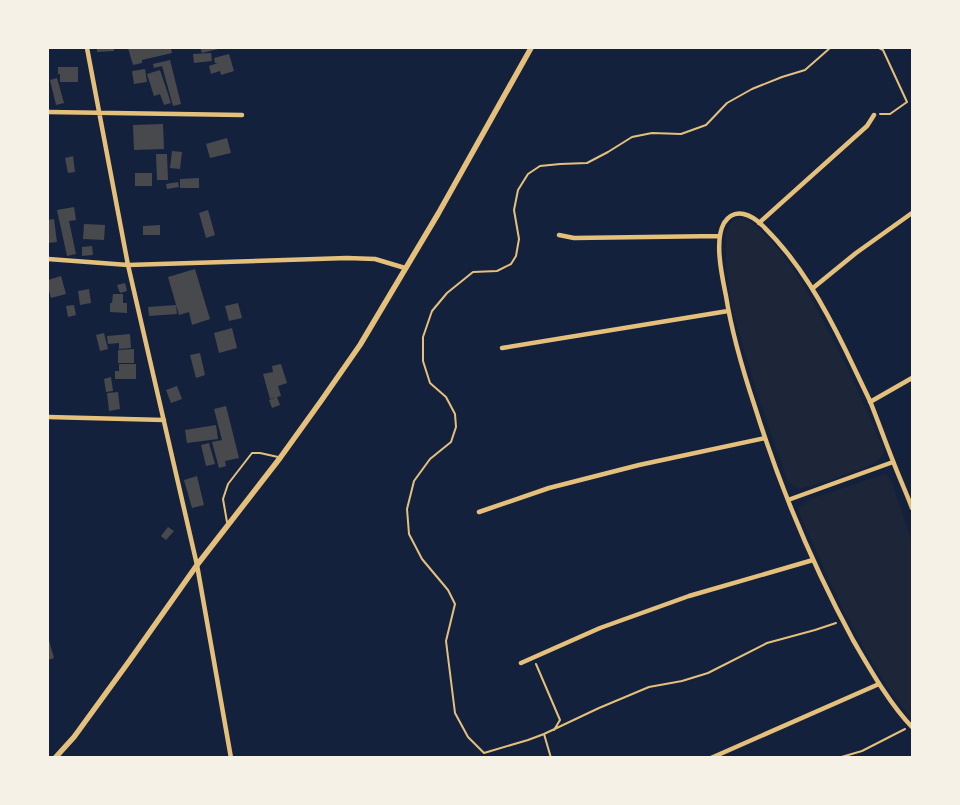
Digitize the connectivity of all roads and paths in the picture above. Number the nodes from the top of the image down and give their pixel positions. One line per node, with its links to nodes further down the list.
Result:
1 (87, 48): 6 (street)
2 (531, 48): 15 (main road)
3 (830, 48): 38 (path)
4 (879, 48): 8 (path)
5 (48, 112): 6 (street)
6 (98, 112): 7 (street); 14 (street)
7 (242, 115)
8 (874, 115): 10 (street)
9 (912, 214): 16 (street)
10 (759, 222): 12 (street); 16 (street)
11 (559, 235): 12 (street)
12 (720, 236): 17 (street)
13 (48, 259): 14 (street)
14 (128, 265): 15 (street); 22 (street)
15 (405, 268): 24 (main road)
16 (813, 288): 20 (street)
17 (728, 312): 18 (street); 23 (street)
18 (502, 348)
19 (912, 378): 20 (street)
20 (870, 402): 25 (street)
21 (48, 417): 22 (street)
22 (164, 420): 31 (street)
23 (765, 438): 26 (street); 28 (street)
24 (280, 458): 29 (main road); 29 (lane)
25 (893, 462): 26 (street); 27 (street)
26 (788, 500): 30 (street)
27 (912, 508)
28 (479, 512)
29 (228, 525): 31 (main road)
30 (813, 560): 32 (street); 33 (street)
31 (197, 565): 39 (main road); 40 (street)
32 (843, 620): 35 (street); 37 (path)
33 (534, 658): 34 (street); 37 (path)
34 (520, 663)
35 (879, 684): 36 (street); 42 (street)
36 (912, 726): 43 (path)
37 (554, 730): 38 (path)
38 (544, 734): 41 (path)
39 (55, 758)
40 (231, 758)
41 (551, 758)
42 (711, 758)
43 (838, 758)

